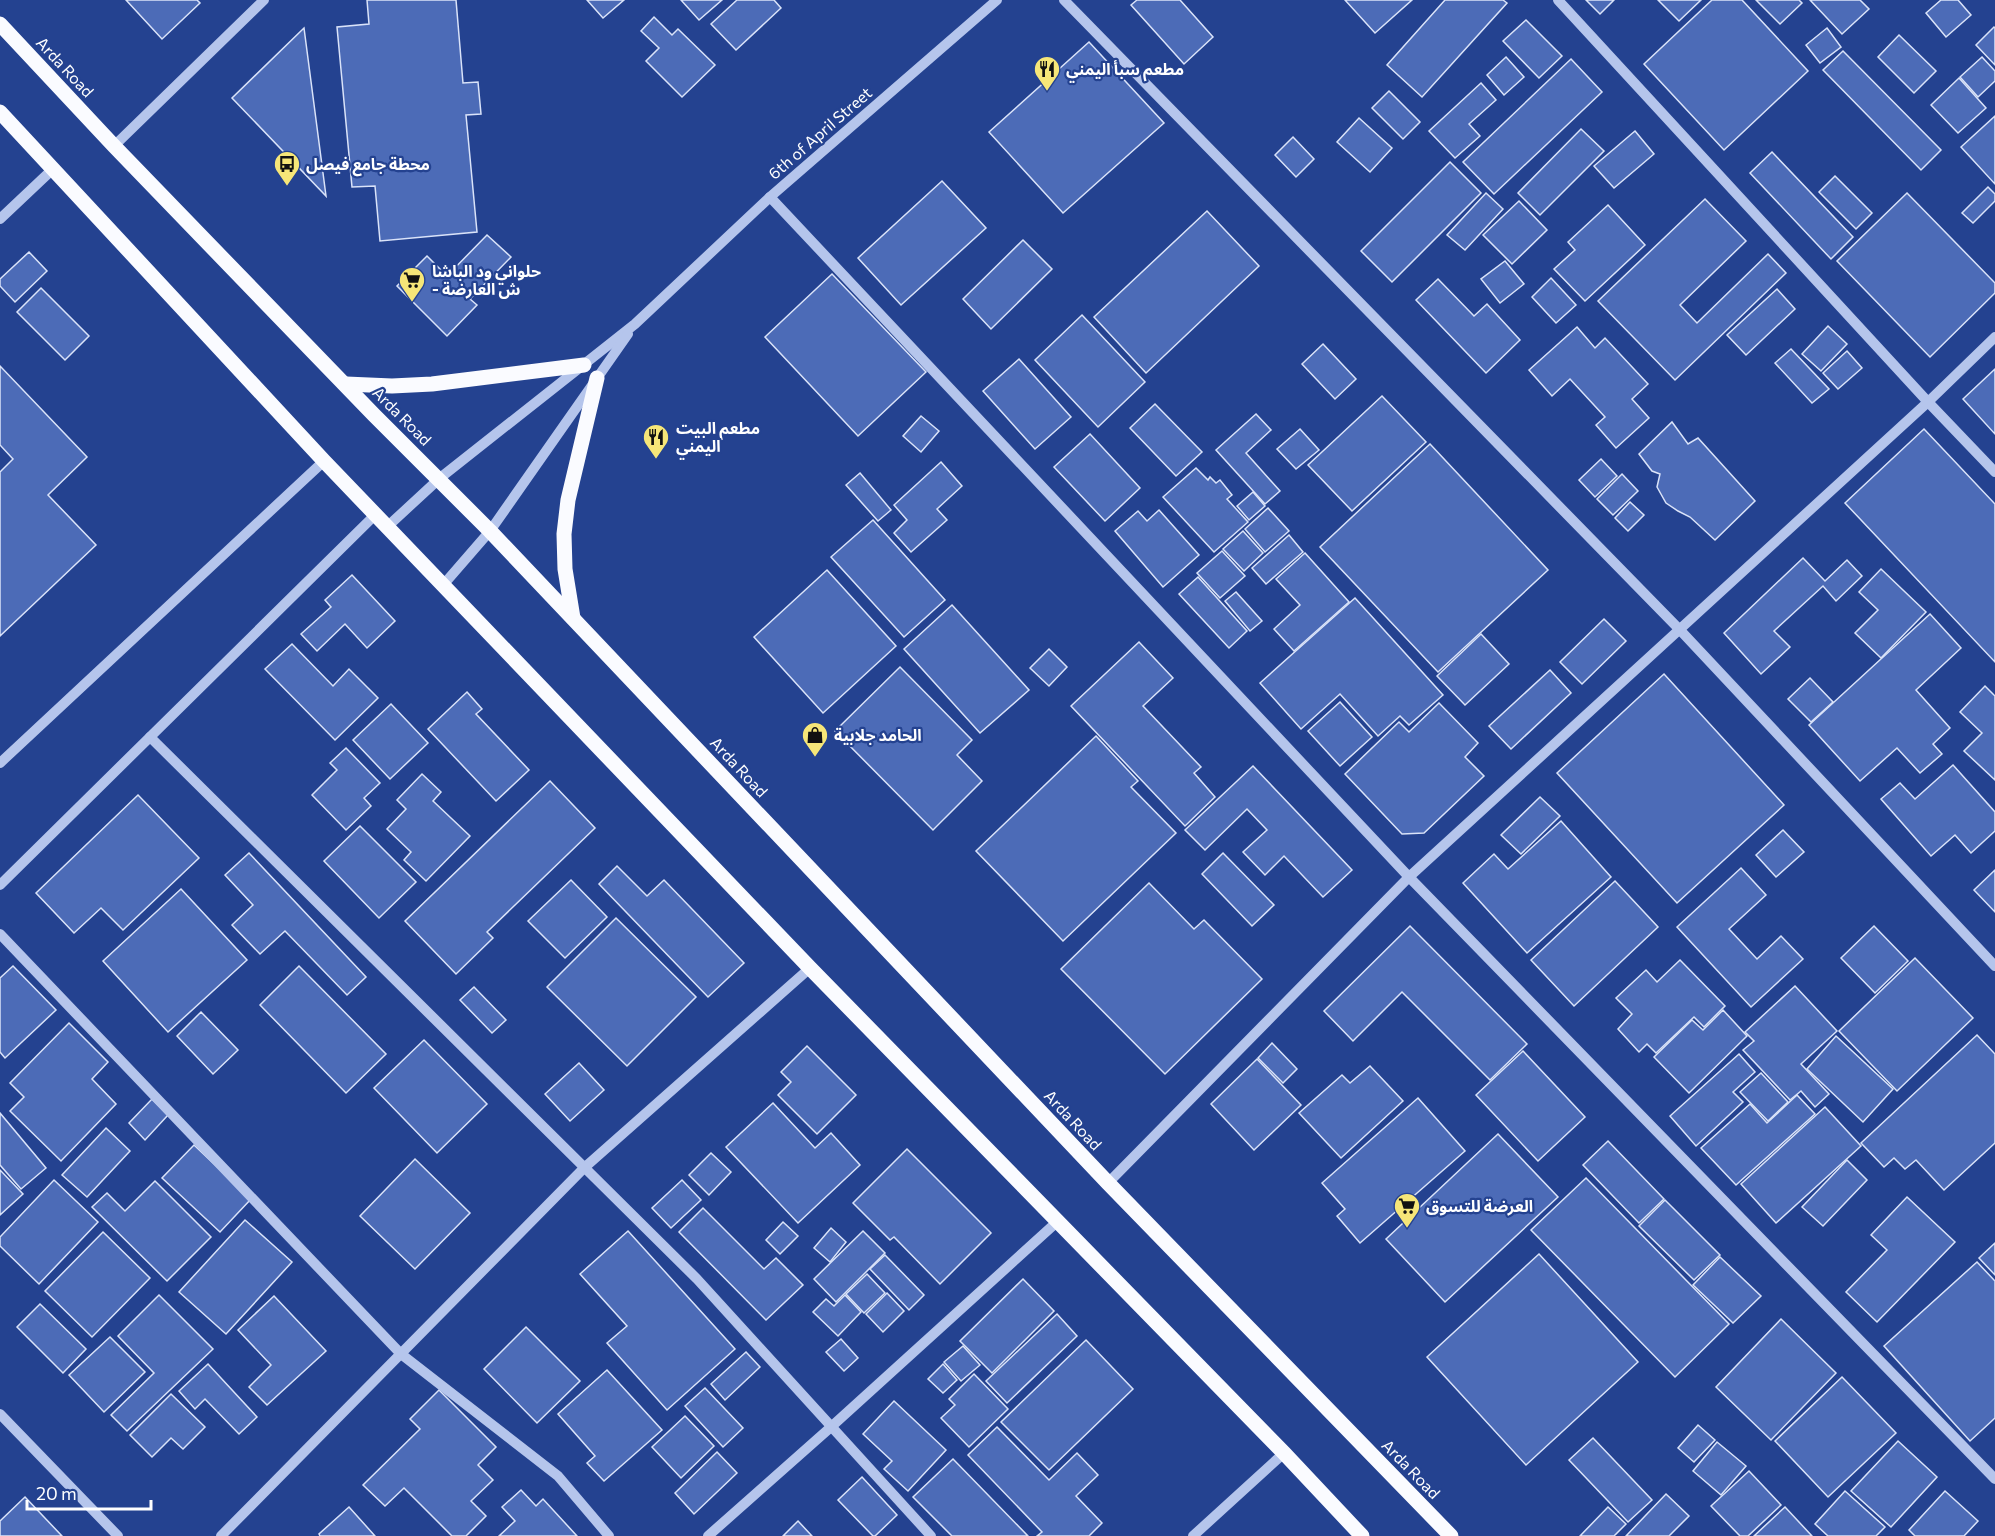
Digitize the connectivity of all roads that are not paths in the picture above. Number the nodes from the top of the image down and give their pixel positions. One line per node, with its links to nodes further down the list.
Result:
1 (264, 0): 7 (street)
2 (997, 0): 9 (street, 6th of April Street)
3 (1064, 0): 25 (street)
4 (1558, 0): 16 (street)
5 (0, 24): 7 (main road, Arda Road)
6 (0, 112): 8 (main road)
7 (114, 146): 15 (main road, Arda Road)
8 (54, 168): 10 (street); 17 (main road)
9 (770, 197): 11 (street, 6th of April Street); 28 (street)
10 (0, 219)
11 (635, 324): 13 (street); 14 (street)
12 (1995, 337): 16 (street)
13 (584, 365): 15 (main road); 19 (street)
14 (597, 378): 22 (street); 24 (main road)
15 (346, 384): 19 (main road, Arda Road)
16 (1928, 402): 18 (street); 25 (street)
17 (324, 461): 20 (main road); 27 (street)
18 (1995, 472)
19 (440, 478): 21 (street); 22 (main road, Arda Road)
20 (376, 514): 21 (main road); 26 (street)
21 (388, 526): 23 (main road)
22 (490, 531): 23 (street); 24 (main road, Arda Road)
23 (444, 584): 32 (main road)
24 (573, 618): 34 (main road, Arda Road)
25 (1680, 630): 28 (street); 31 (street)
26 (150, 737): 29 (street); 33 (street)
27 (0, 763)
28 (1409, 877): 34 (street); 40 (street)
29 (0, 885)
30 (0, 934): 36 (street)
31 (1995, 966)
32 (810, 968): 33 (street); 35 (main road)
33 (584, 1168): 36 (street); 38 (street)
34 (1108, 1183): 48 (main road, Arda Road)
35 (1058, 1221): 38 (street); 39 (main road)
36 (401, 1354): 42 (street); 43 (street)
37 (0, 1414): 41 (street)
38 (831, 1427): 44 (street); 45 (street)
39 (1284, 1453): 46 (street); 47 (main road)
40 (1995, 1479)
41 (118, 1536)
42 (221, 1536)
43 (609, 1536)
44 (708, 1536)
45 (932, 1536)
46 (1193, 1536)
47 (1362, 1536)
48 (1451, 1536)

